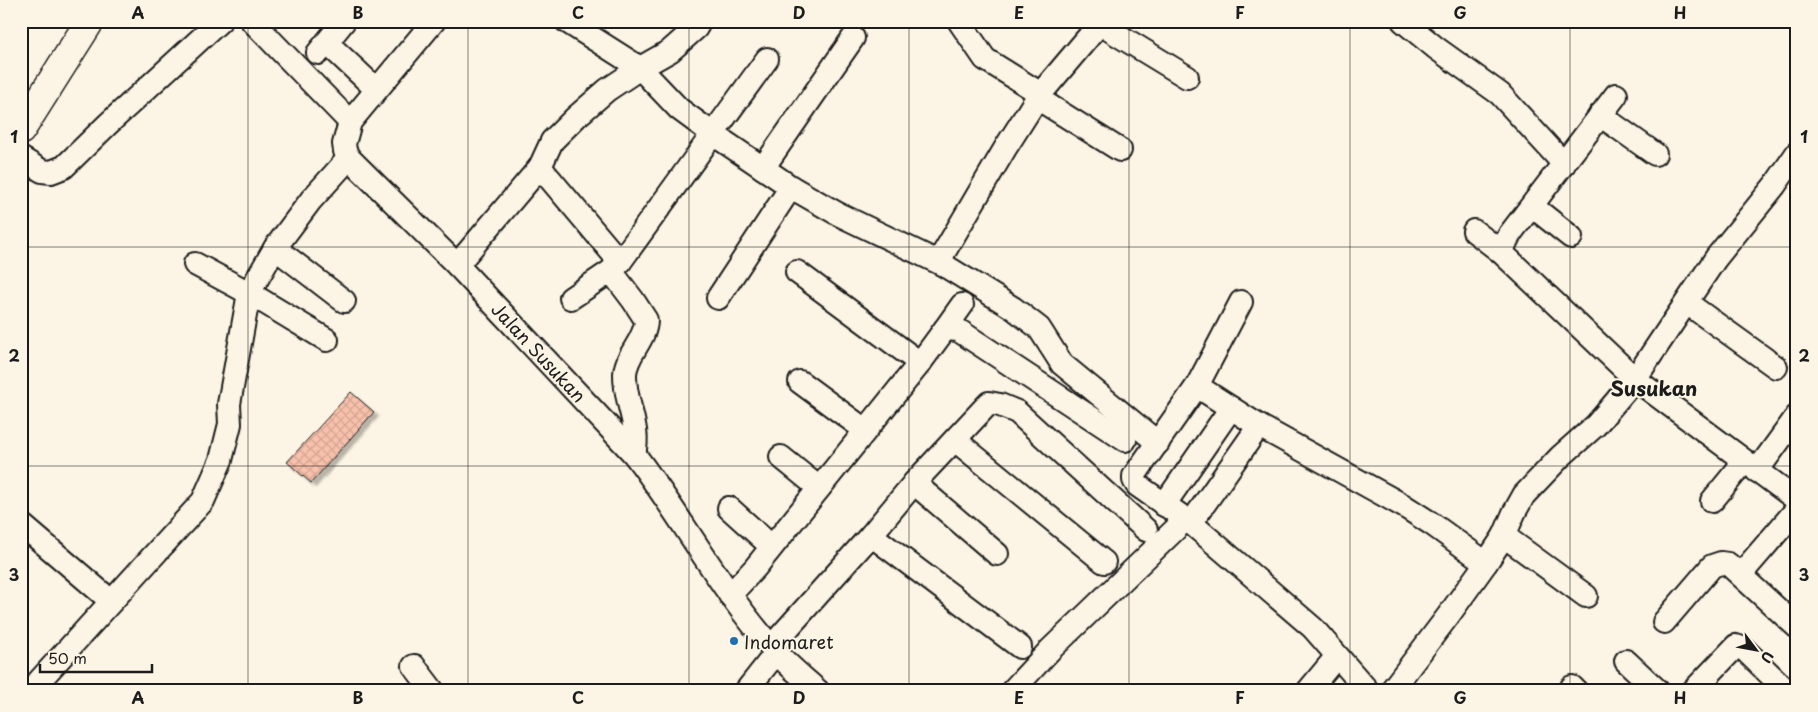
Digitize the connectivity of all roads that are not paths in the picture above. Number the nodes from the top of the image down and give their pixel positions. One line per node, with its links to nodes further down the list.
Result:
1 (90, 21): 20 (highway)
2 (220, 21): 25 (street)
3 (252, 21): 19 (street)
4 (344, 21): 15 (street)
5 (434, 21): 15 (street)
6 (566, 21): 13 (street)
7 (700, 21): 13 (street)
8 (959, 21): 17 (street)
9 (1403, 21): 27 (street)
10 (1101, 23): 14 (street); 17 (street)
11 (853, 38): 29 (street)
12 (767, 59): 21 (street)
13 (640, 68): 21 (street); 28 (street)
14 (1187, 77)
15 (376, 89): 19 (street)
16 (1616, 95): 18 (street)
17 (1039, 96): 22 (street); 37 (street)
18 (1600, 115): 24 (street); 27 (street)
19 (350, 122): 26 (street)
20 (21, 130)
21 (713, 134): 29 (street); 39 (street)
22 (1120, 150)
23 (1797, 152): 46 (street)
24 (1655, 154)
25 (21, 158)
26 (349, 158): 34 (street); 38 (street, Jalan Susukan)
27 (1564, 164): 31 (street)
28 (540, 167): 38 (street); 39 (street)
29 (763, 168): 30 (street)
30 (790, 187): 37 (street); 43 (street)
31 (1532, 206): 33 (street); 35 (street)
32 (1474, 231): 35 (street)
33 (1571, 237)
34 (275, 248): 41 (street); 44 (street)
35 (1501, 252): 52 (street)
36 (195, 264): 41 (street)
37 (942, 264): 61 (street)
38 (457, 265): 62 (street, Jalan Susukan)
39 (615, 266): 42 (street); 62 (street)
40 (798, 272): 50 (street)
41 (250, 294): 49 (street); 84 (street)
42 (572, 298)
43 (718, 298)
44 (344, 301)
45 (1241, 302): 54 (street)
46 (1687, 303): 51 (street); 52 (street)
47 (962, 305): 48 (street)
48 (945, 329): 50 (street); 60 (street)
49 (327, 340)
50 (920, 363): 58 (street)
51 (1776, 368)
52 (1635, 379): 64 (street); 76 (street)
53 (800, 382): 58 (street)
54 (1197, 386): 55 (street); 61 (street)
55 (1231, 408): 57 (street); 69 (street)
56 (1797, 416): 64 (street)
57 (1259, 426): 72 (street); 80 (street)
58 (865, 430): 66 (street)
59 (955, 440): 65 (street); 74 (street); 79 (street)
60 (1125, 440)
61 (1158, 443): 69 (street)
62 (634, 454): 82 (street, Jalan Susukan)
63 (781, 457): 66 (street)
64 (1750, 467): 67 (street); 68 (street)
65 (914, 483): 75 (street); 78 (street)
66 (818, 488): 77 (street)
67 (1797, 500)
68 (1712, 501)
69 (1164, 505): 72 (street)
70 (728, 508): 77 (street)
71 (1797, 509): 81 (street)
72 (1188, 521): 89 (street); 97 (street)
73 (21, 524): 84 (street)
74 (1146, 530)
75 (871, 534): 87 (street); 88 (street)
76 (1504, 536): 80 (street); 83 (street)
77 (771, 546): 82 (street)
78 (997, 554)
79 (1104, 562)
80 (1486, 563): 100 (street)
81 (1741, 574): 85 (street); 86 (street)
82 (730, 595): 88 (street, Jalan Susukan)
83 (1586, 596)
84 (111, 601): 93 (street)
85 (1793, 615)
86 (1664, 622)
87 (1020, 647)
88 (774, 650): 95 (street); 96 (street, Jalan Susukan)
89 (1337, 656): 98 (street); 99 (street)
90 (1626, 661): 101 (street)
91 (414, 666): 94 (street)
92 (1702, 688): 102 (street)
93 (30, 691)
94 (433, 691)
95 (746, 691)
96 (818, 691)
97 (1012, 691)
98 (1308, 691)
99 (1368, 691)
100 (1391, 691)
101 (1658, 691)
102 (1787, 691)

